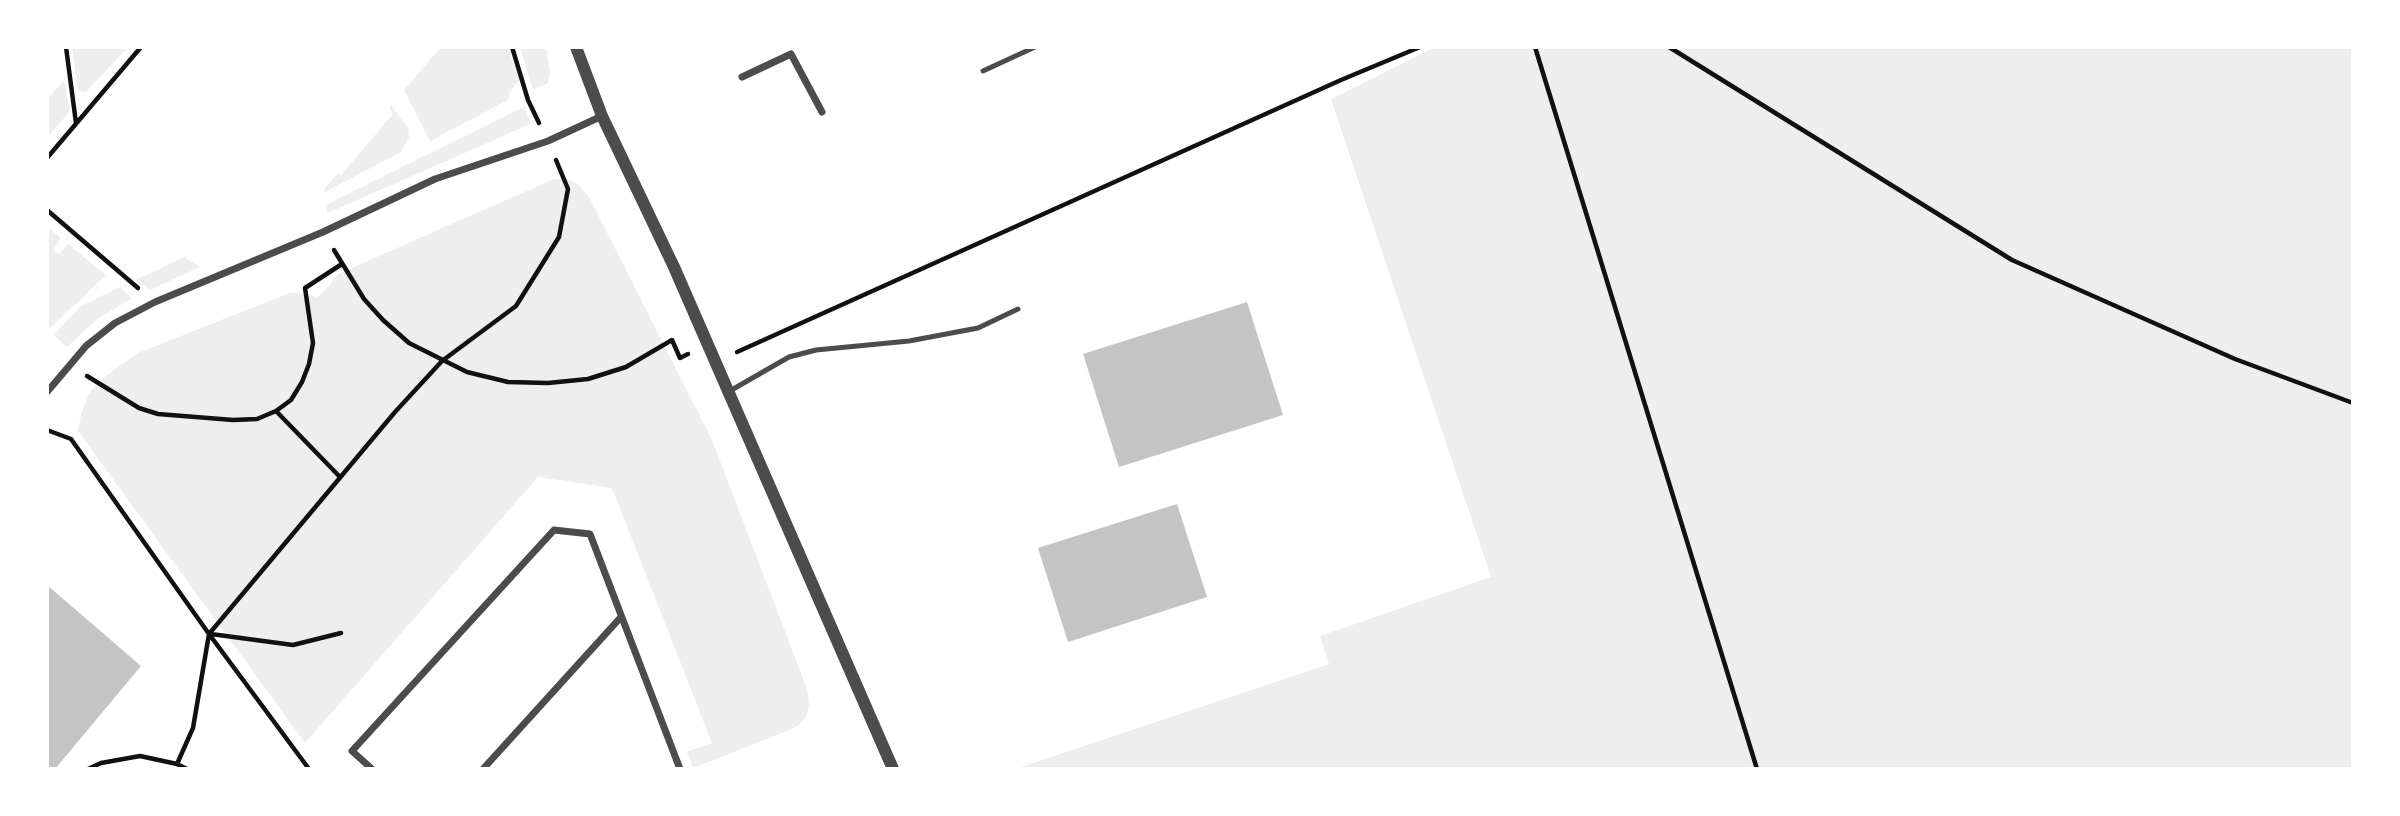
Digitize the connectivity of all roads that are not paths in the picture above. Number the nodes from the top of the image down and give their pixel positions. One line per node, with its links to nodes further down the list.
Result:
1 (576, 47): 7 (street)
2 (1035, 47): 4 (lane)
3 (789, 50): 5 (street); 6 (street)
4 (983, 71)
5 (742, 77)
6 (822, 113)
7 (602, 116): 9 (street); 10 (street)
8 (1018, 309): 10 (lane)
9 (47, 392)
10 (729, 392): 12 (street)
11 (621, 617): 13 (street); 14 (street); 15 (street)
12 (890, 768)
13 (372, 769)
14 (483, 769)
15 (680, 769)

